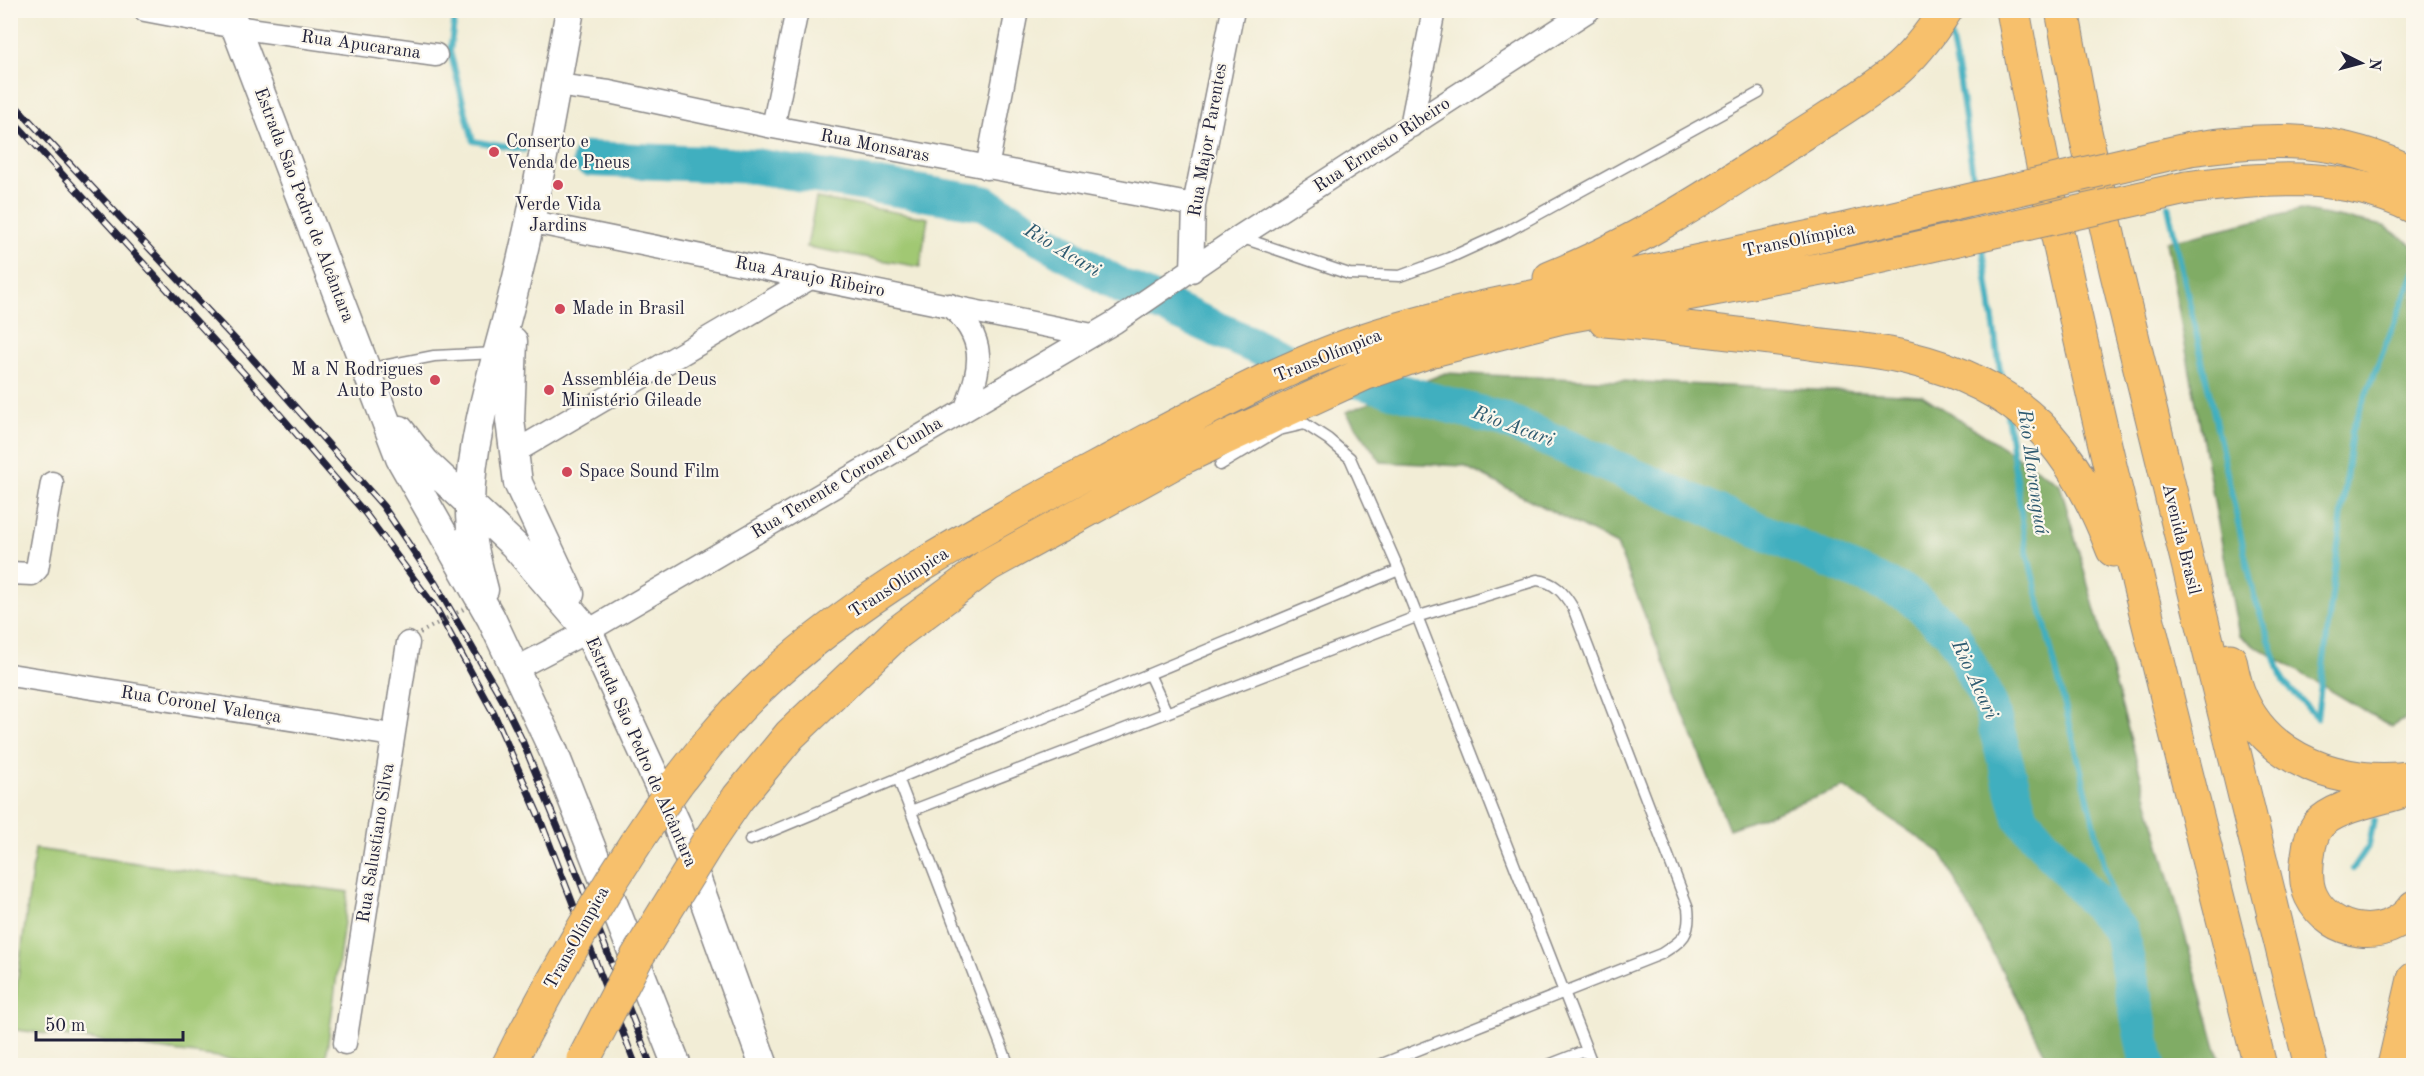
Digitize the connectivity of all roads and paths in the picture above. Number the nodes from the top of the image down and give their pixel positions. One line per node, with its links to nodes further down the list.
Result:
1 (145, 10): 11 (street, Rua Apucarana)
2 (570, 10): 13 (street)
3 (797, 10): 16 (street)
4 (1017, 10): 17 (street)
5 (1233, 10): 19 (street, Rua Major Parentes)
6 (1434, 10): 15 (street)
7 (1589, 10): 15 (street, Rua Ernesto Ribeiro)
8 (1946, 10): 28 (highway)
9 (2013, 10): 45 (highway)
10 (2062, 10): 23 (highway, Avenida Brasil)
11 (232, 19): 12 (street, Rua Apucarana); 32 (street, Estrada São Pedro de Alcântara)
12 (436, 56)
13 (556, 85): 16 (street, Rua Monsaras); 21 (street)
14 (1759, 93): 22 (lane)
15 (1411, 126): 22 (street, Rua Ernesto Ribeiro)
16 (773, 127): 17 (street, Rua Monsaras)
17 (987, 168): 19 (street, Rua Monsaras)
18 (2414, 174): 28 (highway, TransOlímpica, bridge)
19 (1194, 205): 24 (street, Rua Major Parentes)
20 (2414, 207): 29 (highway, TransOlímpica, bridge)
21 (528, 221): 25 (street, Rua Araujo Ribeiro); 26 (street)
22 (1239, 237): 24 (street, Rua Ernesto Ribeiro)
23 (2116, 270): 51 (highway); 70 (highway, Avenida Brasil)
24 (1184, 276): 30 (street, Rua Tenente Coronel Cunha)
25 (812, 277): 27 (street, Rua Araujo Ribeiro); 35 (street)
26 (516, 282): 31 (street); 35 (street)
27 (950, 305): 30 (street, Rua Araujo Ribeiro); 34 (street)
28 (1439, 317): 61 (highway, TransOlímpica, bridge)
29 (1562, 317): 45 (highway); 62 (highway, TransOlímpica, bridge)
30 (1092, 335): 34 (street, Rua Tenente Coronel Cunha)
31 (496, 353): 32 (lane); 38 (street)
32 (368, 369): 33 (street, Estrada São Pedro de Alcântara)
33 (378, 401): 38 (street, Estrada São Pedro de Alcântara); 41 (street, Estrada São Pedro de Alcântara)
34 (966, 408): 43 (street, Rua Tenente Coronel Cunha)
35 (513, 453): 43 (street)
36 (1220, 465): 39 (lane)
37 (52, 483): 40 (street)
38 (470, 505): 41 (street); 43 (street, Estrada São Pedro de Alcântara)
39 (1399, 570): 42 (lane); 47 (lane)
40 (10, 573)
41 (481, 611): 44 (path, bridge); 46 (street, Estrada São Pedro de Alcântara)
42 (1416, 617): 49 (lane); 58 (lane); 58 (lane)
43 (588, 631): 46 (street, Rua Tenente Coronel Cunha); 64 (street, Estrada São Pedro de Alcântara)
44 (414, 638): 50 (street, Rua Salustiano Silva)
45 (2155, 642): 69 (highway)
46 (515, 669): 63 (street, Estrada São Pedro de Alcântara)
47 (1149, 674): 49 (lane); 52 (lane)
48 (10, 675): 50 (street, Rua Coronel Valença)
49 (1167, 713): 54 (lane)
50 (392, 735): 59 (street, Rua Salustiano Silva)
51 (2414, 777)
52 (898, 778): 54 (lane); 55 (lane)
53 (2414, 788): 56 (highway)
54 (911, 811): 65 (lane)
55 (750, 840)
56 (2414, 908)
57 (2414, 979): 71 (highway)
58 (1564, 993): 60 (lane); 66 (lane)
59 (345, 1042)
60 (1587, 1050): 67 (lane); 68 (lane)
61 (514, 1054)
62 (582, 1062)
63 (677, 1065)
64 (764, 1065)
65 (1009, 1065)
66 (1377, 1065)
67 (1546, 1065)
68 (1593, 1065)
69 (2260, 1065)
70 (2311, 1065)
71 (2394, 1065)

